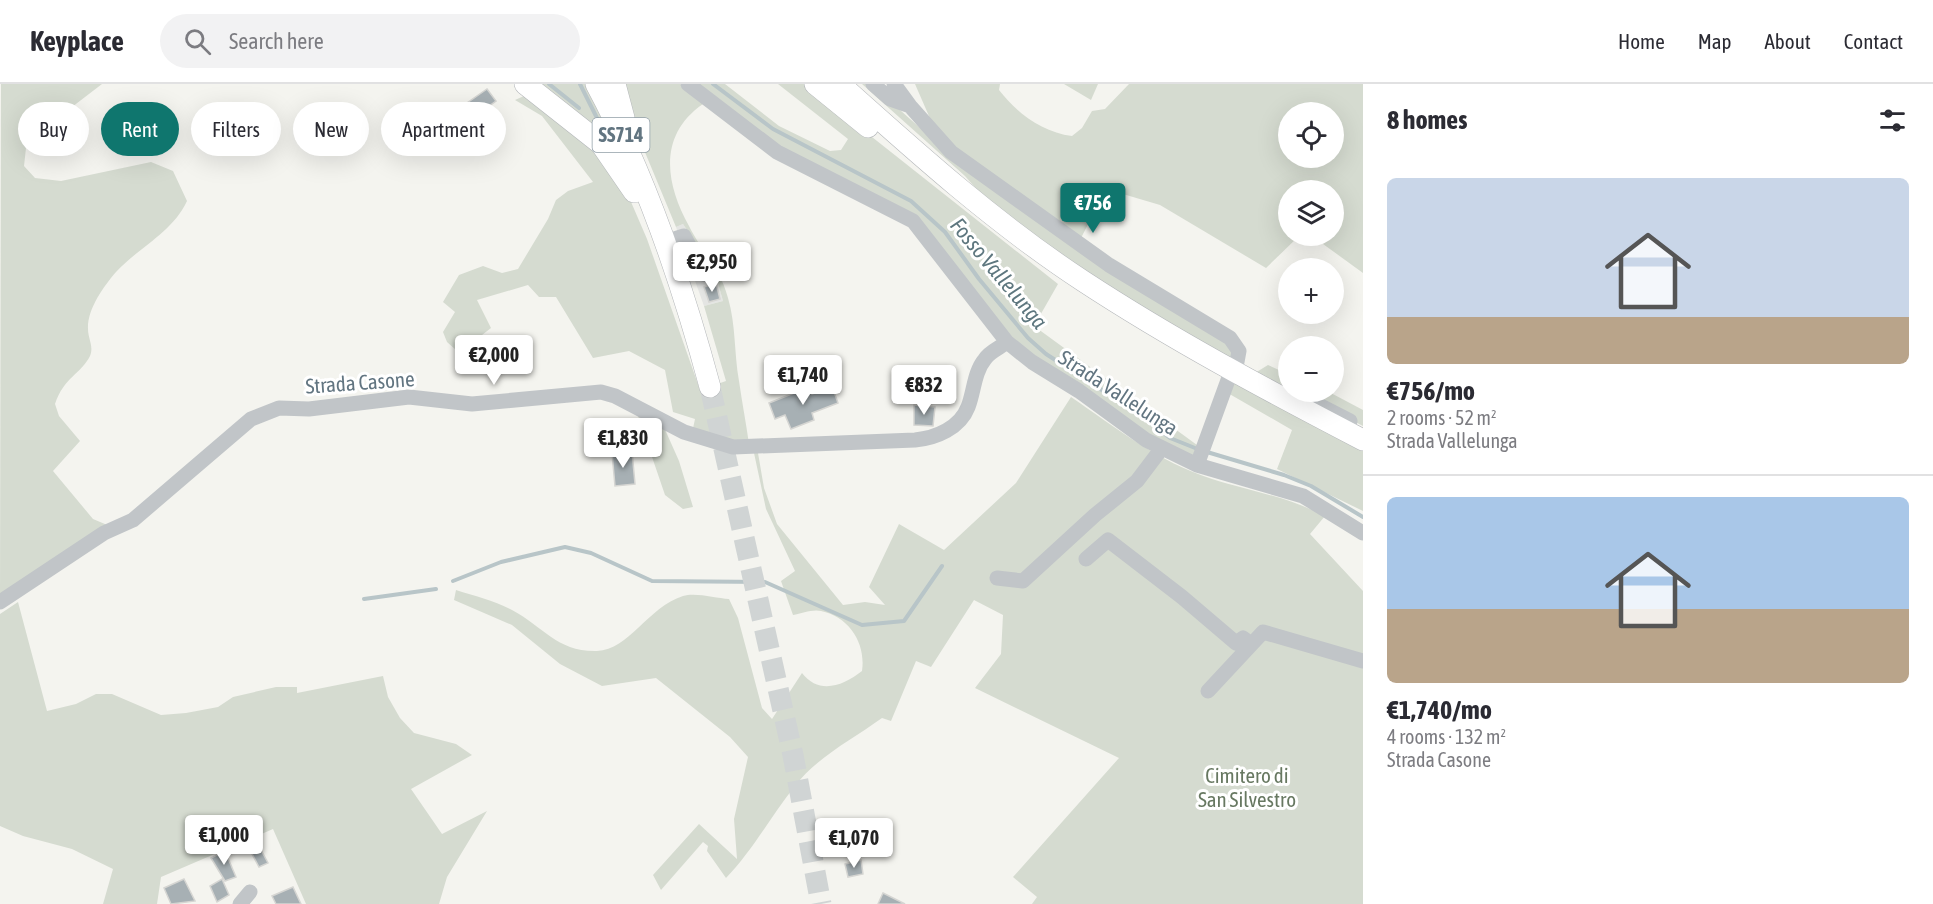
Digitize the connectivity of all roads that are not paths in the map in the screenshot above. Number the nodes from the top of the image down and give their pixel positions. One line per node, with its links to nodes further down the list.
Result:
1 (525, 84): 11 (highway)
2 (596, 84): 9 (highway, SS714)
3 (615, 84): 9 (highway)
4 (688, 84): 13 (street, Strada Vallelunga)
5 (815, 84): 10 (highway)
6 (840, 84): 10 (highway)
7 (873, 84): 8 (street)
8 (892, 92): 14 (street)
9 (644, 188): 11 (highway, SS714)
10 (962, 190): 18 (highway)
11 (662, 235): 12 (street); 17 (highway, SS714)
12 (704, 274)
13 (1007, 342): 22 (street, Strada Vallelunga); 27 (street, Strada Casone)
14 (1237, 362)
15 (1228, 380): 23 (street, Strada Vallelunga)
16 (1278, 385): 18 (street)
17 (710, 387)
18 (1261, 387): 21 (highway)
19 (1312, 402): 20 (street)
20 (1363, 428)
21 (1363, 440)
22 (1162, 448): 23 (street, Strada Vallelunga); 26 (street)
23 (1197, 465): 24 (street, Strada Vallelunga)
24 (1363, 533)
25 (1086, 559): 28 (street)
26 (997, 578)
27 (0, 602)
28 (1251, 644): 29 (street); 30 (street)
29 (1363, 661)
30 (1208, 691)
31 (250, 892): 32 (street)
32 (240, 904)

